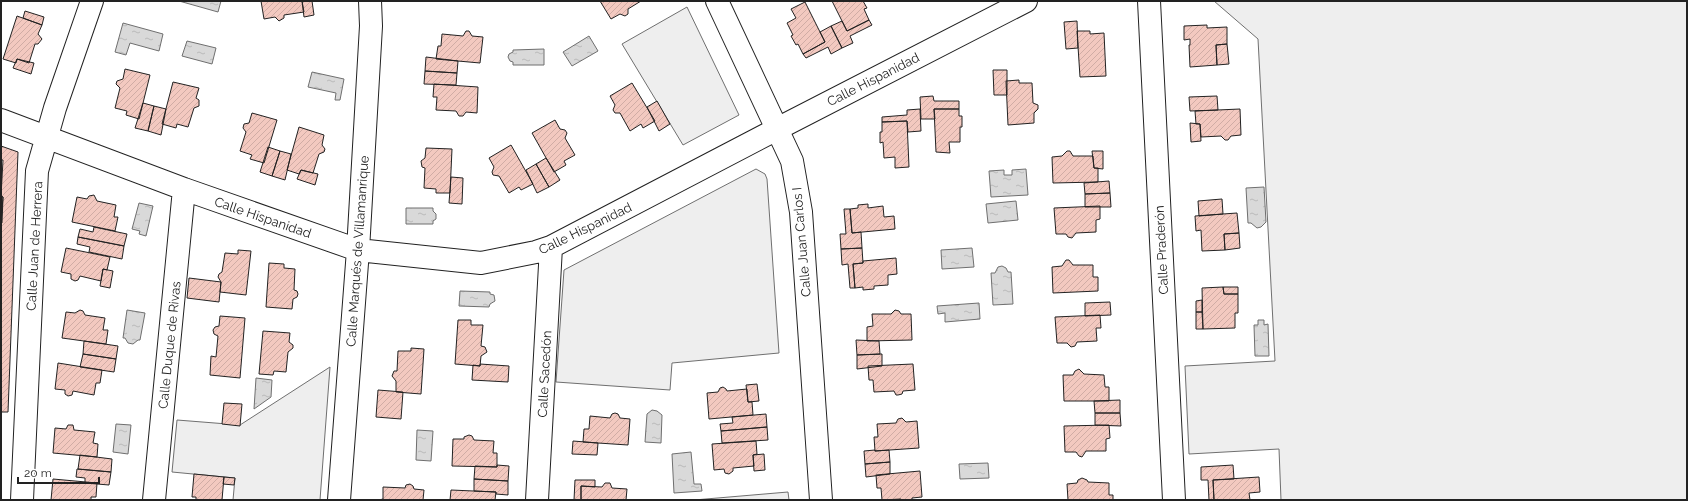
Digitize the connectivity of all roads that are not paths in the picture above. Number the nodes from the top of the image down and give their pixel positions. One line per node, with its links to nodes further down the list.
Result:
1 (92, 1): 8 (street, Calle Juan de Herrera)
2 (370, 1): 11 (street, Calle Marqués de Villamanrique)
3 (717, 1): 7 (street, Calle Juan Carlos I)
4 (1026, 1): 7 (street, Calle Hispanidad)
5 (1149, 1): 17 (street, Calle Praderón)
6 (1, 120): 8 (street, Calle Hispanidad)
7 (777, 129): 10 (street, Calle Hispanidad); 16 (street, Calle Juan Carlos I)
8 (46, 137): 9 (street, Calle Hispanidad); 12 (street, Calle Juan de Herrera)
9 (184, 189): 11 (street, Calle Hispanidad); 13 (street, Calle Duque de Rivas)
10 (551, 248): 11 (street, Calle Hispanidad); 15 (street, Calle Sacedón)
11 (358, 250): 14 (street, Calle Marqués de Villamanrique)
12 (22, 500)
13 (154, 500)
14 (339, 500)
15 (537, 500)
16 (821, 500)
17 (1174, 500)

